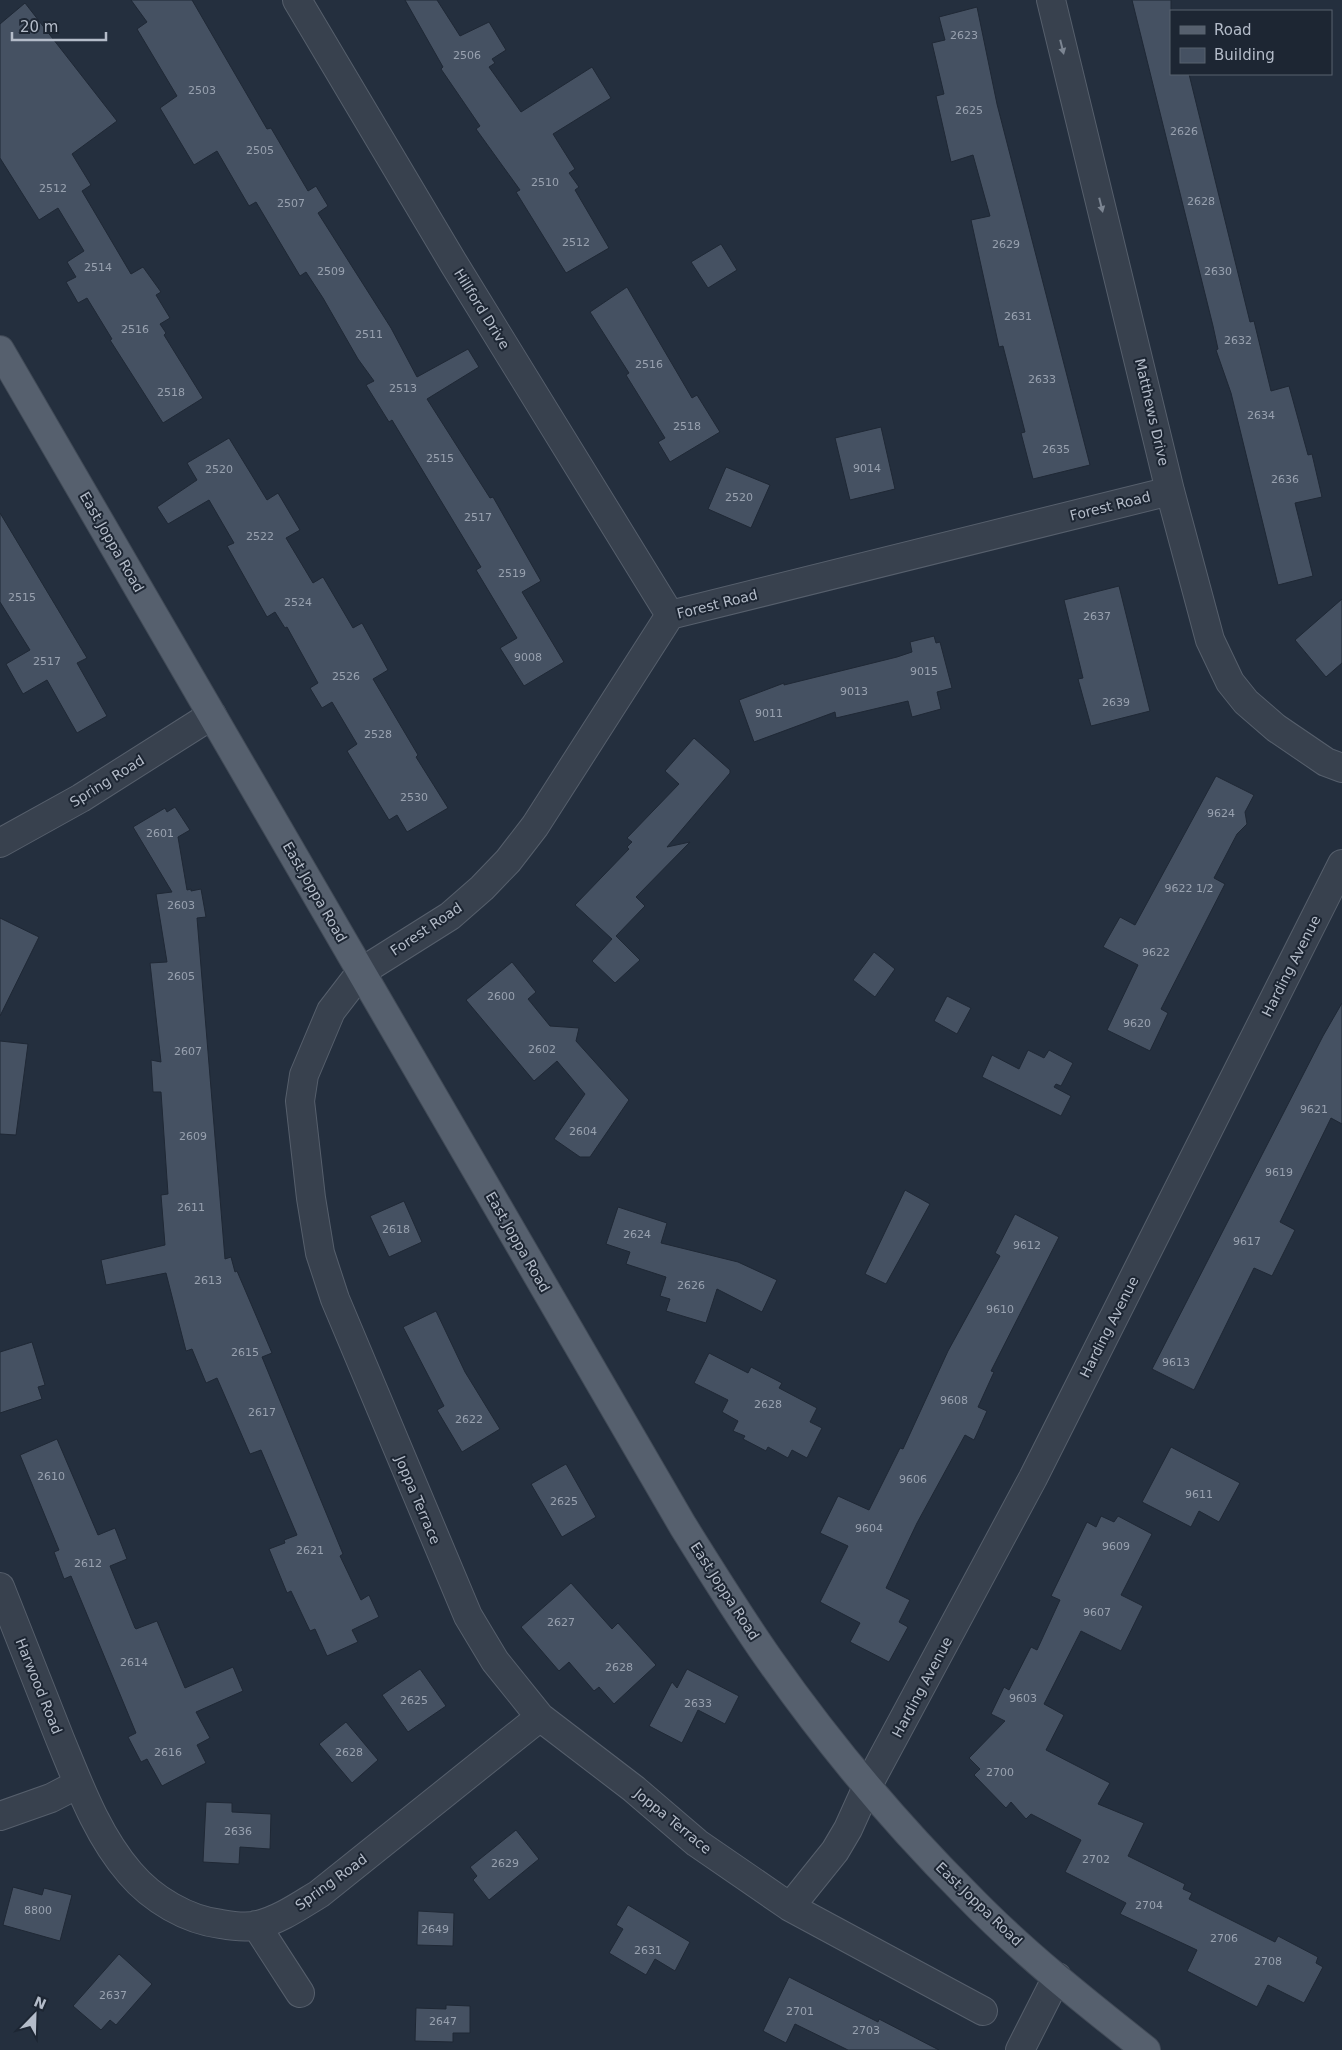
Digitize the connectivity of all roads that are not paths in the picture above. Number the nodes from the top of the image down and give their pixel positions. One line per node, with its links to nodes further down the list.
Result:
1 (297, 0): 5 (street, Hillford Drive)
2 (1051, 0): 4 (street, Matthews Drive, one-way to 4)
3 (0, 350): 6 (main road, East Joppa Road)
4 (1170, 491): 5 (street, Forest Road); 7 (street, Matthews Drive)
5 (670, 615): 10 (street, Forest Road)
6 (212, 715): 8 (street, Spring Road); 10 (main road, East Joppa Road)
7 (1342, 768)
8 (0, 842)
9 (1342, 864): 14 (street, Harding Avenue)
10 (361, 972): 12 (street, Joppa Terrace); 14 (main road, East Joppa Road)
11 (0, 1587): 13 (street, Harwood Road)
12 (540, 1717): 16 (street, Joppa Terrace); 17 (street, Spring Road)
13 (78, 1784): 15 (street); 17 (street, Spring Road)
14 (867, 1787): 16 (street); 18 (main road, East Joppa Road)
15 (0, 1816)
16 (790, 1907): 20 (street, Joppa Terrace)
17 (256, 1925): 19 (street)
18 (1057, 1977): 21 (street); 22 (main road, East Joppa Road)
19 (300, 1993)
20 (983, 2011)
21 (1020, 2050)
22 (1146, 2050)

